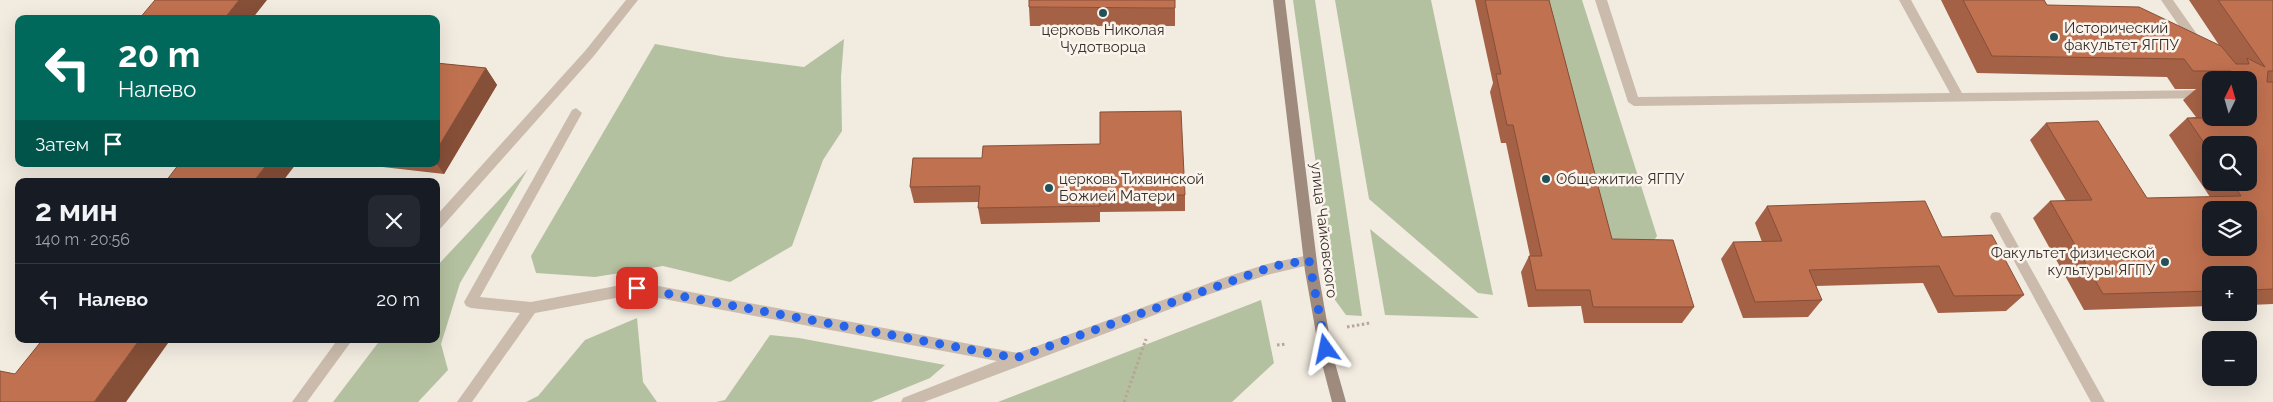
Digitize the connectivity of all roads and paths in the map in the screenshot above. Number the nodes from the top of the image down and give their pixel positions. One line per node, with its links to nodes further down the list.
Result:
1 (632, 0): 11 (lane)
2 (1279, 0): 12 (main road, улица Чайковского)
3 (1601, 0): 8 (lane)
4 (1905, 0): 8 (lane)
5 (2167, 0): 6 (lane)
6 (2206, 56)
7 (2202, 94): 8 (lane)
8 (1959, 98)
9 (576, 113): 14 (lane)
10 (1996, 217): 26 (lane)
11 (440, 220)
12 (1309, 260): 13 (lane); 25 (main road, улица Чайковского)
13 (1158, 307): 20 (lane); 24 (path)
14 (531, 308): 20 (lane); 22 (lane)
15 (1370, 323): 16 (path)
16 (1344, 328)
17 (343, 343): 21 (lane)
18 (1286, 344): 19 (path)
19 (1277, 345)
20 (1016, 358): 23 (lane)
21 (299, 402)
22 (464, 402)
23 (908, 402)
24 (1124, 402)
25 (1339, 402)
26 (2098, 402)

